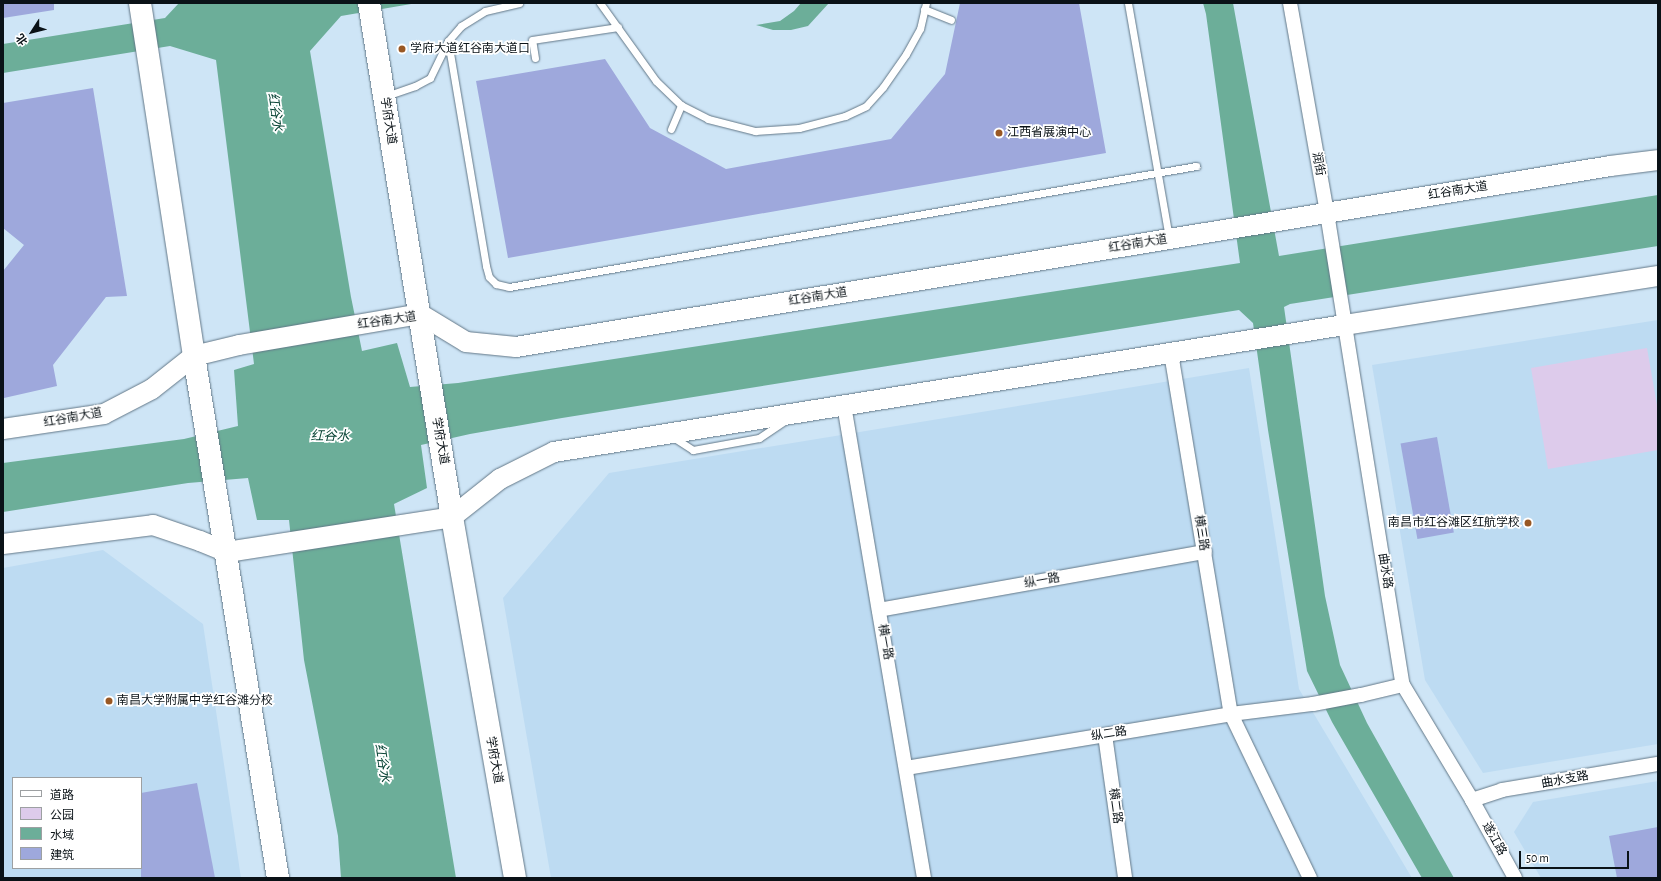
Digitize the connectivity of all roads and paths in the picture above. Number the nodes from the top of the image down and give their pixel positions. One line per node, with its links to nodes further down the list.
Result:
1 (519, 3): 10 (lane)
2 (600, 3): 9 (lane)
3 (1128, 3): 17 (lane)
4 (1290, 3): 18 (street, 润街)
5 (925, 6): 8 (lane); 13 (lane)
6 (141, 9): 24 (main road)
7 (370, 9): 12 (main road, 学府大道)
8 (951, 20)
9 (618, 27): 11 (lane); 13 (lane)
10 (448, 41): 12 (lane); 17 (lane)
11 (535, 58)
12 (384, 97): 21 (main road, 学府大道)
13 (682, 105): 14 (lane)
14 (671, 129)
15 (1658, 160): 18 (main road, 红谷南大道)
16 (1196, 166): 17 (lane)
17 (1158, 173): 19 (lane)
18 (1327, 213): 19 (main road, 红谷南大道); 22 (street, 润街)
19 (1169, 238): 21 (main road, 红谷南大道)
20 (1658, 276): 22 (main road)
21 (420, 314): 24 (main road, 红谷南大道); 27 (main road, 学府大道)
22 (1344, 324): 23 (main road); 32 (street, 曲水路)
23 (1171, 353): 25 (main road); 30 (street, 横三路)
24 (194, 356): 26 (main road, 红谷南大道); 29 (main road)
25 (844, 405): 27 (main road); 31 (street, 横一路)
26 (3, 429)
27 (452, 517): 29 (main road); 39 (main road, 学府大道)
28 (3, 544): 29 (main road)
29 (227, 552): 38 (main road)
30 (1205, 552): 31 (street, 纵一路); 33 (street, 横三路)
31 (879, 610): 36 (street, 横一路)
32 (1403, 685): 33 (street, 纵二路); 37 (street, 曲水路)
33 (1231, 714): 34 (street, 纵二路); 42 (street, 横三路)
34 (1105, 735): 36 (street, 纵二路); 41 (street, 横二路)
35 (1658, 764): 37 (street, 曲水支路)
36 (906, 768): 40 (street, 横一路)
37 (1472, 800): 43 (street, 遂江路)
38 (278, 878)
39 (515, 878)
40 (924, 878)
41 (1125, 878)
42 (1310, 878)
43 (1515, 878)

